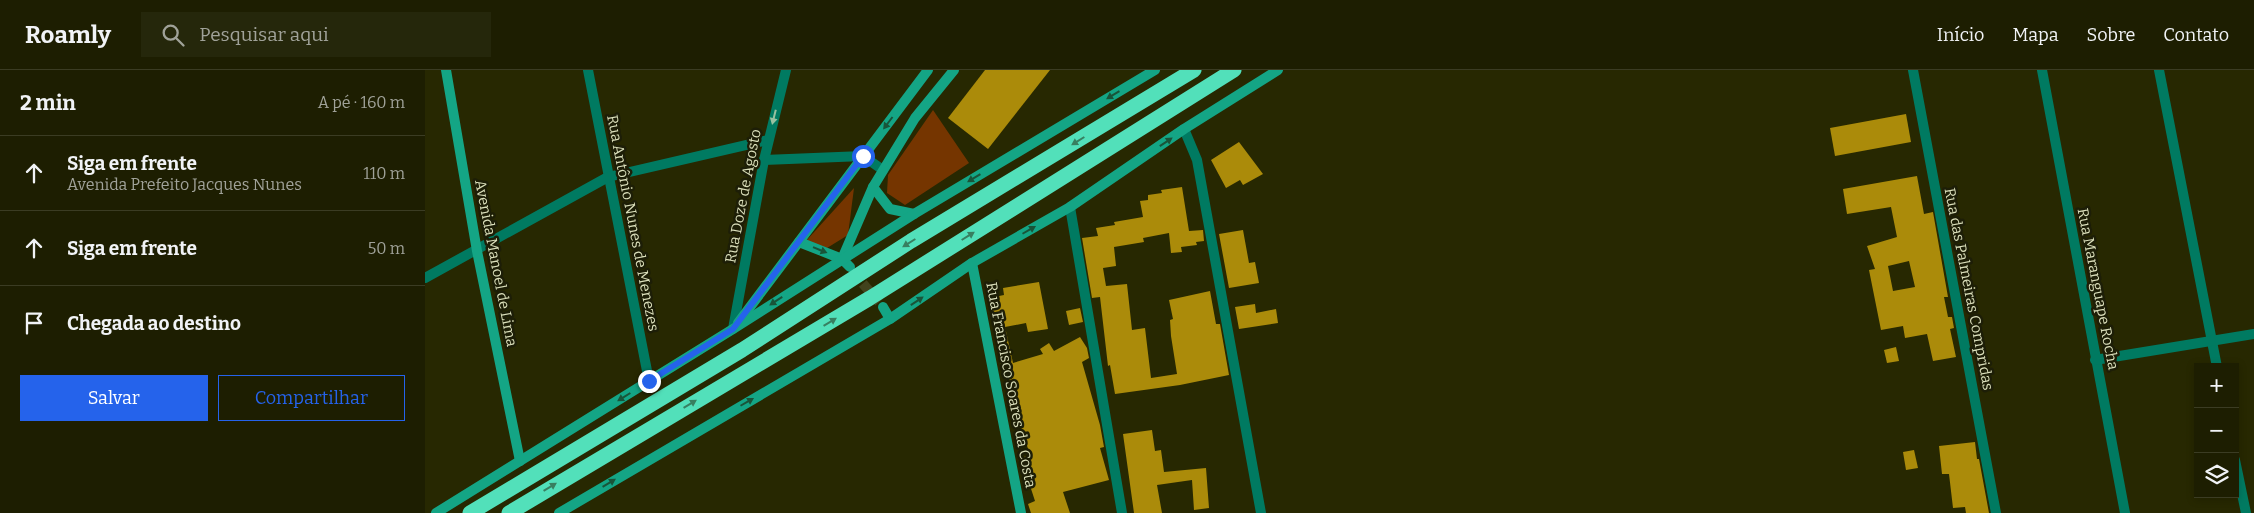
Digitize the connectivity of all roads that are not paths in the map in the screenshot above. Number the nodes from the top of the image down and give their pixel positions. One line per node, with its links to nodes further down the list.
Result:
1 (446, 70): 25 (main road, Avenida Manoel de Lima)
2 (588, 70): 20 (street, Rua Antônio Nunes de Menezes)
3 (786, 70): 16 (street, Rua Doze de Agosto, one-way to 16)
4 (928, 70): 13 (main road)
5 (953, 70): 14 (main road)
6 (1155, 70): 23 (main road, one-way to 23)
7 (1194, 70): 41 (highway, one-way to 41)
8 (1234, 70): 42 (highway, one-way to 8)
9 (1278, 70): 15 (main road)
10 (1913, 70): 47 (street, Rua das Palmeiras Compridas)
11 (2042, 70): 35 (street, Rua Maranguape Rocha)
12 (2159, 70): 34 (street)
13 (900, 106): 14 (main road); 17 (main road, one-way to 17)
14 (915, 118): 19 (main road)
15 (1184, 129): 22 (main road, one-way to 15); 46 (street)
16 (769, 140): 18 (street, Rua Doze de Agosto); 20 (street)
17 (863, 156): 18 (street); 19 (street); 24 (main road)
18 (764, 160): 32 (street, Rua Doze de Agosto)
19 (883, 170): 21 (main road)
20 (609, 177): 25 (street); 37 (street, Rua Antônio Nunes de Menezes)
21 (873, 187): 23 (main road); 26 (main road)
22 (1070, 207): 27 (main road, one-way to 22); 45 (street)
23 (914, 214): 26 (main road)
24 (799, 242): 26 (main road, one-way to 26); 32 (main road)
25 (477, 251): 29 (street); 38 (main road, Avenida Manoel de Lima)
26 (842, 259): 28 (main road); 32 (main road, one-way to 32)
27 (972, 263): 31 (main road, one-way to 27); 44 (main road, Rua Francisco Soares da Costa)
28 (850, 267)
29 (425, 278)
30 (883, 308): 31 (main road)
31 (891, 319): 43 (main road, one-way to 31)
32 (733, 329): 37 (main road)
33 (2254, 334): 34 (street)
34 (2211, 340): 35 (street); 36 (street)
35 (2095, 360): 48 (street, Rua Maranguape Rocha)
36 (2216, 363)
37 (649, 381): 38 (main road, one-way to 38)
38 (520, 461): 40 (main road)
39 (2239, 479): 49 (street)
40 (436, 513)
41 (470, 513)
42 (509, 513)
43 (559, 513)
44 (1021, 513)
45 (1122, 513)
46 (1261, 513)
47 (1996, 513)
48 (2125, 513)
49 (2246, 513)

